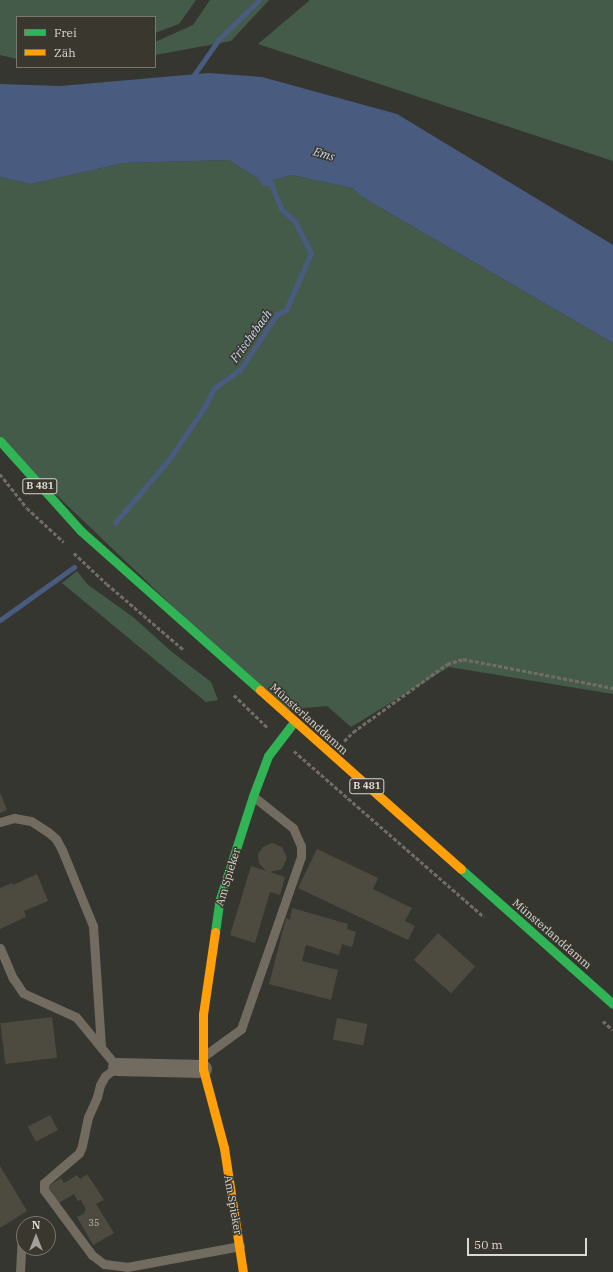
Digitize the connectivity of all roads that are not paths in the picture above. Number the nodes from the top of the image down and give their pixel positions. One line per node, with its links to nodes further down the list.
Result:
1 (0, 441): 2 (main road, Münsterlanddamm / B 481)
2 (294, 722): 3 (main road, Am Spieker); 6 (main road, Münsterlanddamm / B 481)
3 (253, 796): 8 (main road, Am Spieker); 8 (lane)
4 (0, 822): 7 (lane)
5 (0, 948): 7 (lane)
6 (613, 1004)
7 (101, 1048): 9 (lane)
8 (203, 1063): 9 (street); 10 (main road, Am Spieker)
9 (117, 1067): 10 (lane)
10 (240, 1246): 13 (main road, Am Spieker)
11 (21, 1256): 12 (lane)
12 (20, 1272)
13 (243, 1272)

